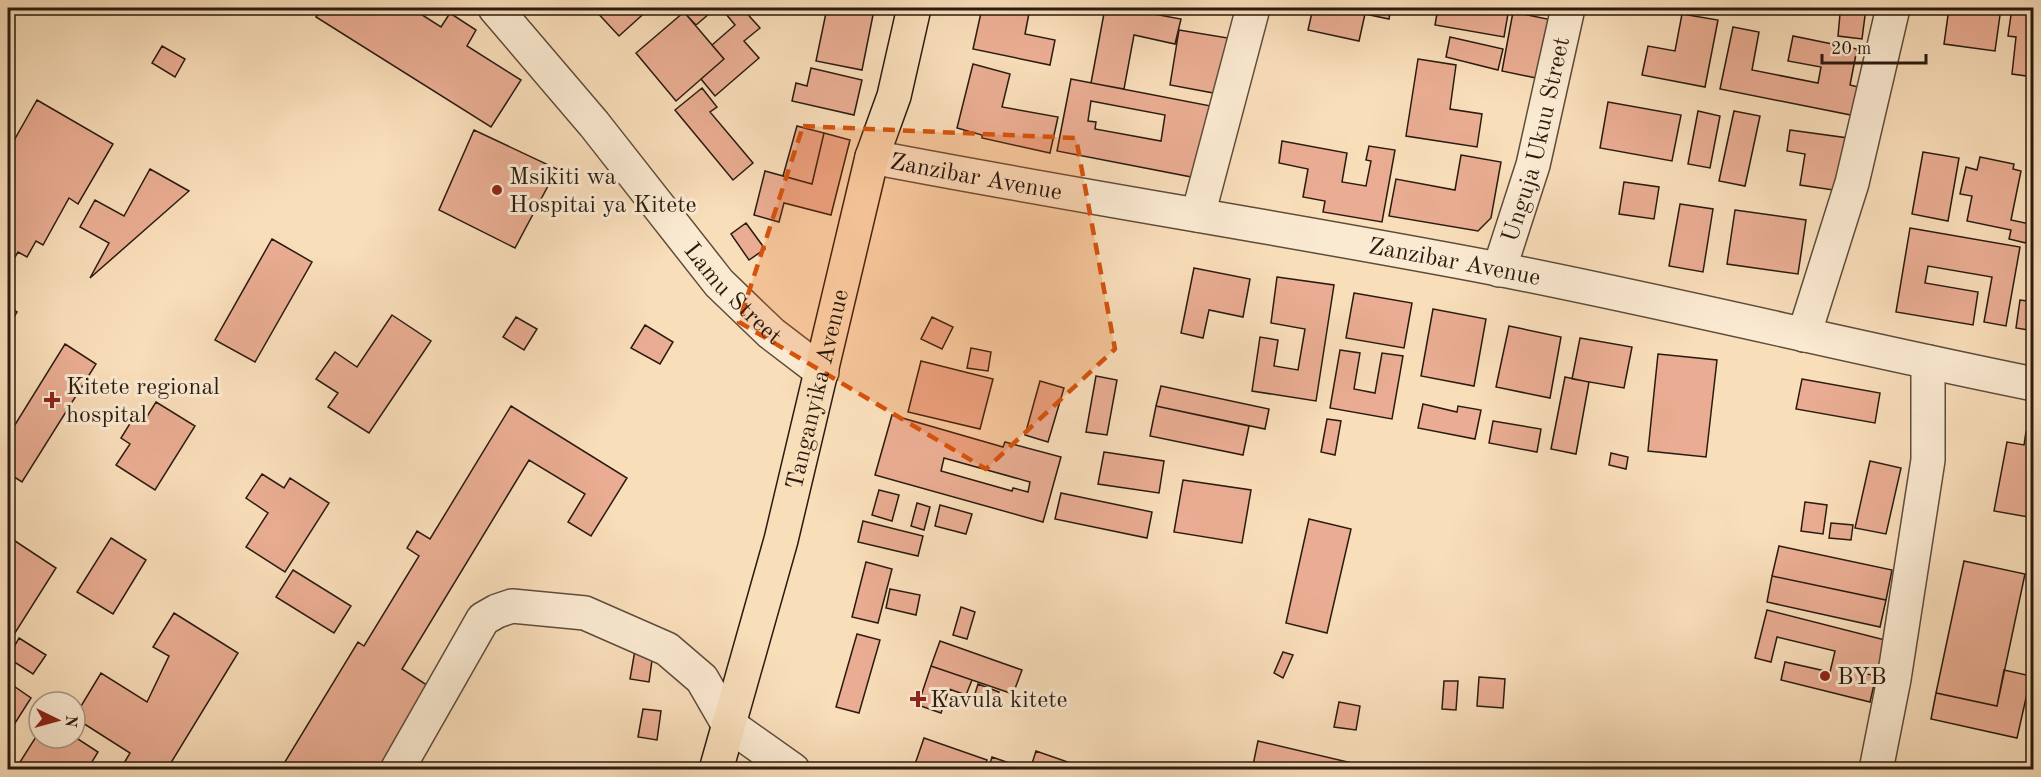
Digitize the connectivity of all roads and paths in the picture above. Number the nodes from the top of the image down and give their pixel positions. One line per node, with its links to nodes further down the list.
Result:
1 (495, 8): 11 (street, Lamu Street)
2 (914, 8): 6 (main road, Tanganyika Avenue)
3 (1253, 8): 7 (street)
4 (1568, 8): 8 (street, Unguja Ukuu Street)
5 (1893, 8): 9 (street)
6 (872, 157): 7 (street, Zanzibar Avenue); 11 (main road, Tanganyika Avenue)
7 (1198, 215): 8 (street, Zanzibar Avenue)
8 (1499, 270): 9 (street, Zanzibar Avenue)
9 (1804, 336): 10 (street, Zanzibar Avenue)
10 (1928, 362): 12 (street, Zanzibar Avenue); 17 (street)
11 (822, 372): 13 (main road, Tanganyika Avenue)
12 (2034, 384)
13 (728, 724): 14 (street); 15 (main road, Tanganyika Avenue); 16 (street)
14 (397, 770)
15 (716, 770)
16 (793, 770)
17 (1876, 770)

